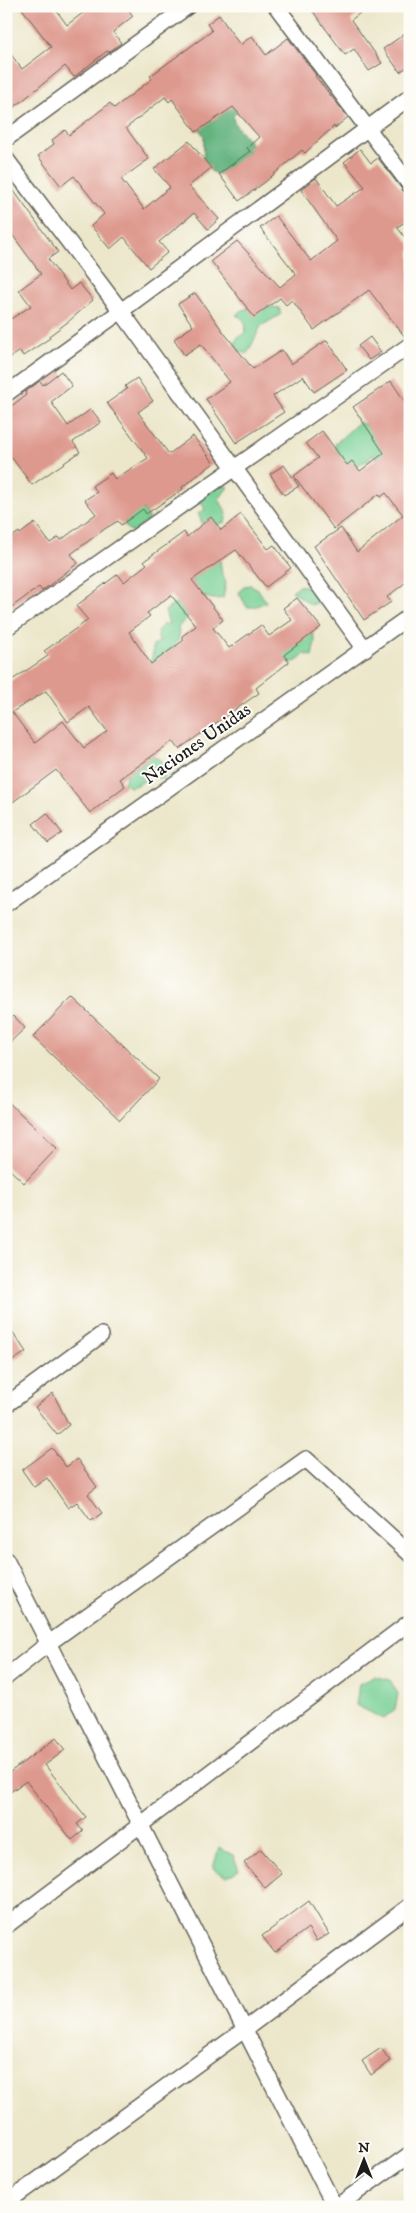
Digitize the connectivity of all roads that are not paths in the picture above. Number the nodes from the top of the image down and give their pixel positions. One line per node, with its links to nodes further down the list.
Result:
1 (188, 6): 5 (street)
2 (276, 6): 4 (street)
3 (410, 97): 4 (street)
4 (368, 128): 7 (street); 8 (street)
5 (6, 138)
6 (6, 159): 8 (street)
7 (410, 185)
8 (121, 311): 10 (street); 11 (street)
9 (410, 345): 11 (street)
10 (6, 394)
11 (235, 467): 13 (street); 14 (street)
12 (410, 616): 14 (street, Naciones Unidas)
13 (6, 628)
14 (364, 649): 15 (street, Naciones Unidas)
15 (6, 904)
16 (101, 1334): 17 (street)
17 (6, 1404)
18 (410, 1554): 21 (street)
19 (6, 1560): 21 (street)
20 (410, 1622): 23 (street)
21 (49, 1643): 22 (street); 23 (street)
22 (6, 1677)
23 (141, 1825): 25 (street); 26 (street)
24 (410, 1906): 26 (street)
25 (6, 1926)
26 (244, 2030): 28 (street); 29 (street)
27 (410, 2154): 29 (street)
28 (6, 2203)
29 (336, 2207)

